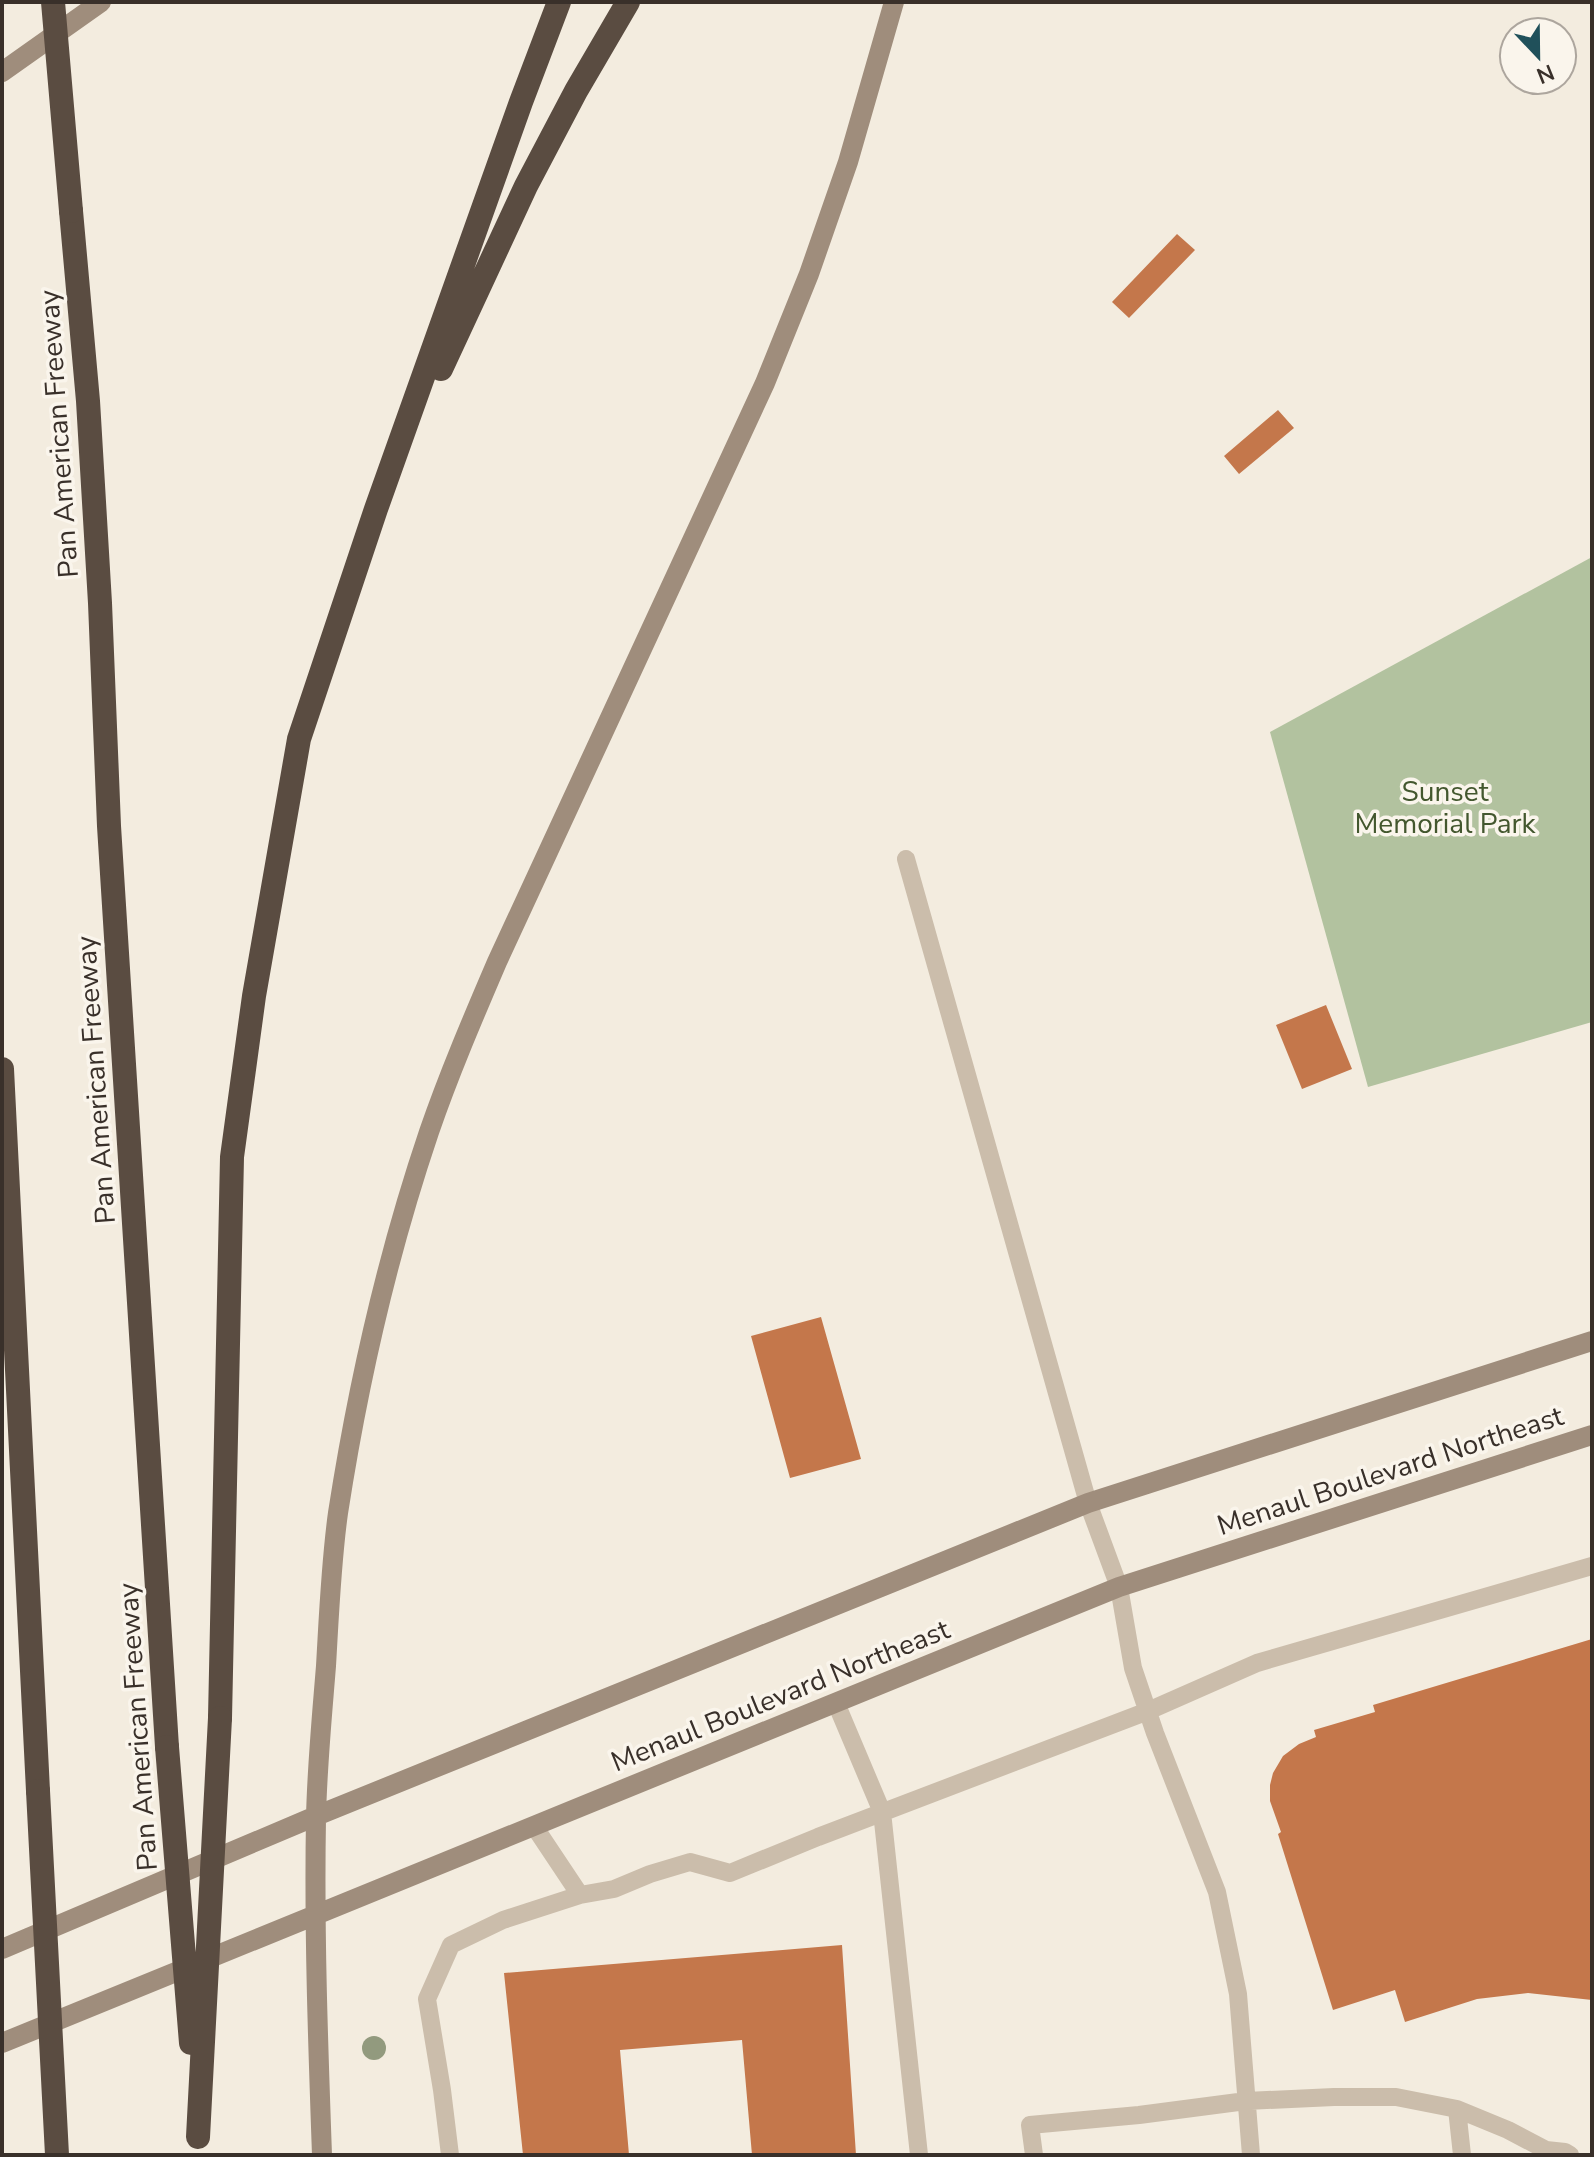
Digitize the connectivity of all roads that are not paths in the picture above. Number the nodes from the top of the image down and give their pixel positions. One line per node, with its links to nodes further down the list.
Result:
1 (53, 2): 26 (highway, Pan American Freeway, bridge)
2 (101, 2): 6 (main road)
3 (559, 2): 7 (highway)
4 (628, 2): 7 (highway)
5 (894, 2): 18 (main road)
6 (2, 72)
7 (376, 509): 26 (highway, bridge)
8 (906, 859): 12 (lane)
9 (2, 1069): 28 (highway, bridge)
10 (1592, 1341): 12 (main road)
11 (1592, 1435): 14 (main road, Menaul Boulevard Northeast)
12 (1088, 1503): 14 (lane); 18 (main road)
13 (1592, 1566): 16 (lane)
14 (1119, 1587): 15 (main road, Menaul Boulevard Northeast); 16 (lane)
15 (836, 1703): 17 (lane); 19 (main road, Menaul Boulevard Northeast)
16 (1148, 1711): 17 (lane); 24 (lane)
17 (882, 1812): 20 (lane); 31 (lane)
18 (316, 1816): 21 (main road); 22 (main road)
19 (534, 1826): 20 (lane); 21 (main road, Menaul Boulevard Northeast)
20 (580, 1895): 30 (lane)
21 (317, 1915): 23 (main road, Menaul Boulevard Northeast); 29 (main road)
22 (2, 1949)
23 (2, 2043)
24 (1246, 2101): 25 (lane); 32 (lane); 33 (lane)
25 (1457, 2109): 27 (lane); 34 (lane)
26 (198, 2146)
27 (1547, 2152): 35 (lane)
28 (57, 2155)
29 (322, 2155)
30 (450, 2155)
31 (919, 2155)
32 (1034, 2155)
33 (1251, 2155)
34 (1462, 2155)
35 (1570, 2155)

